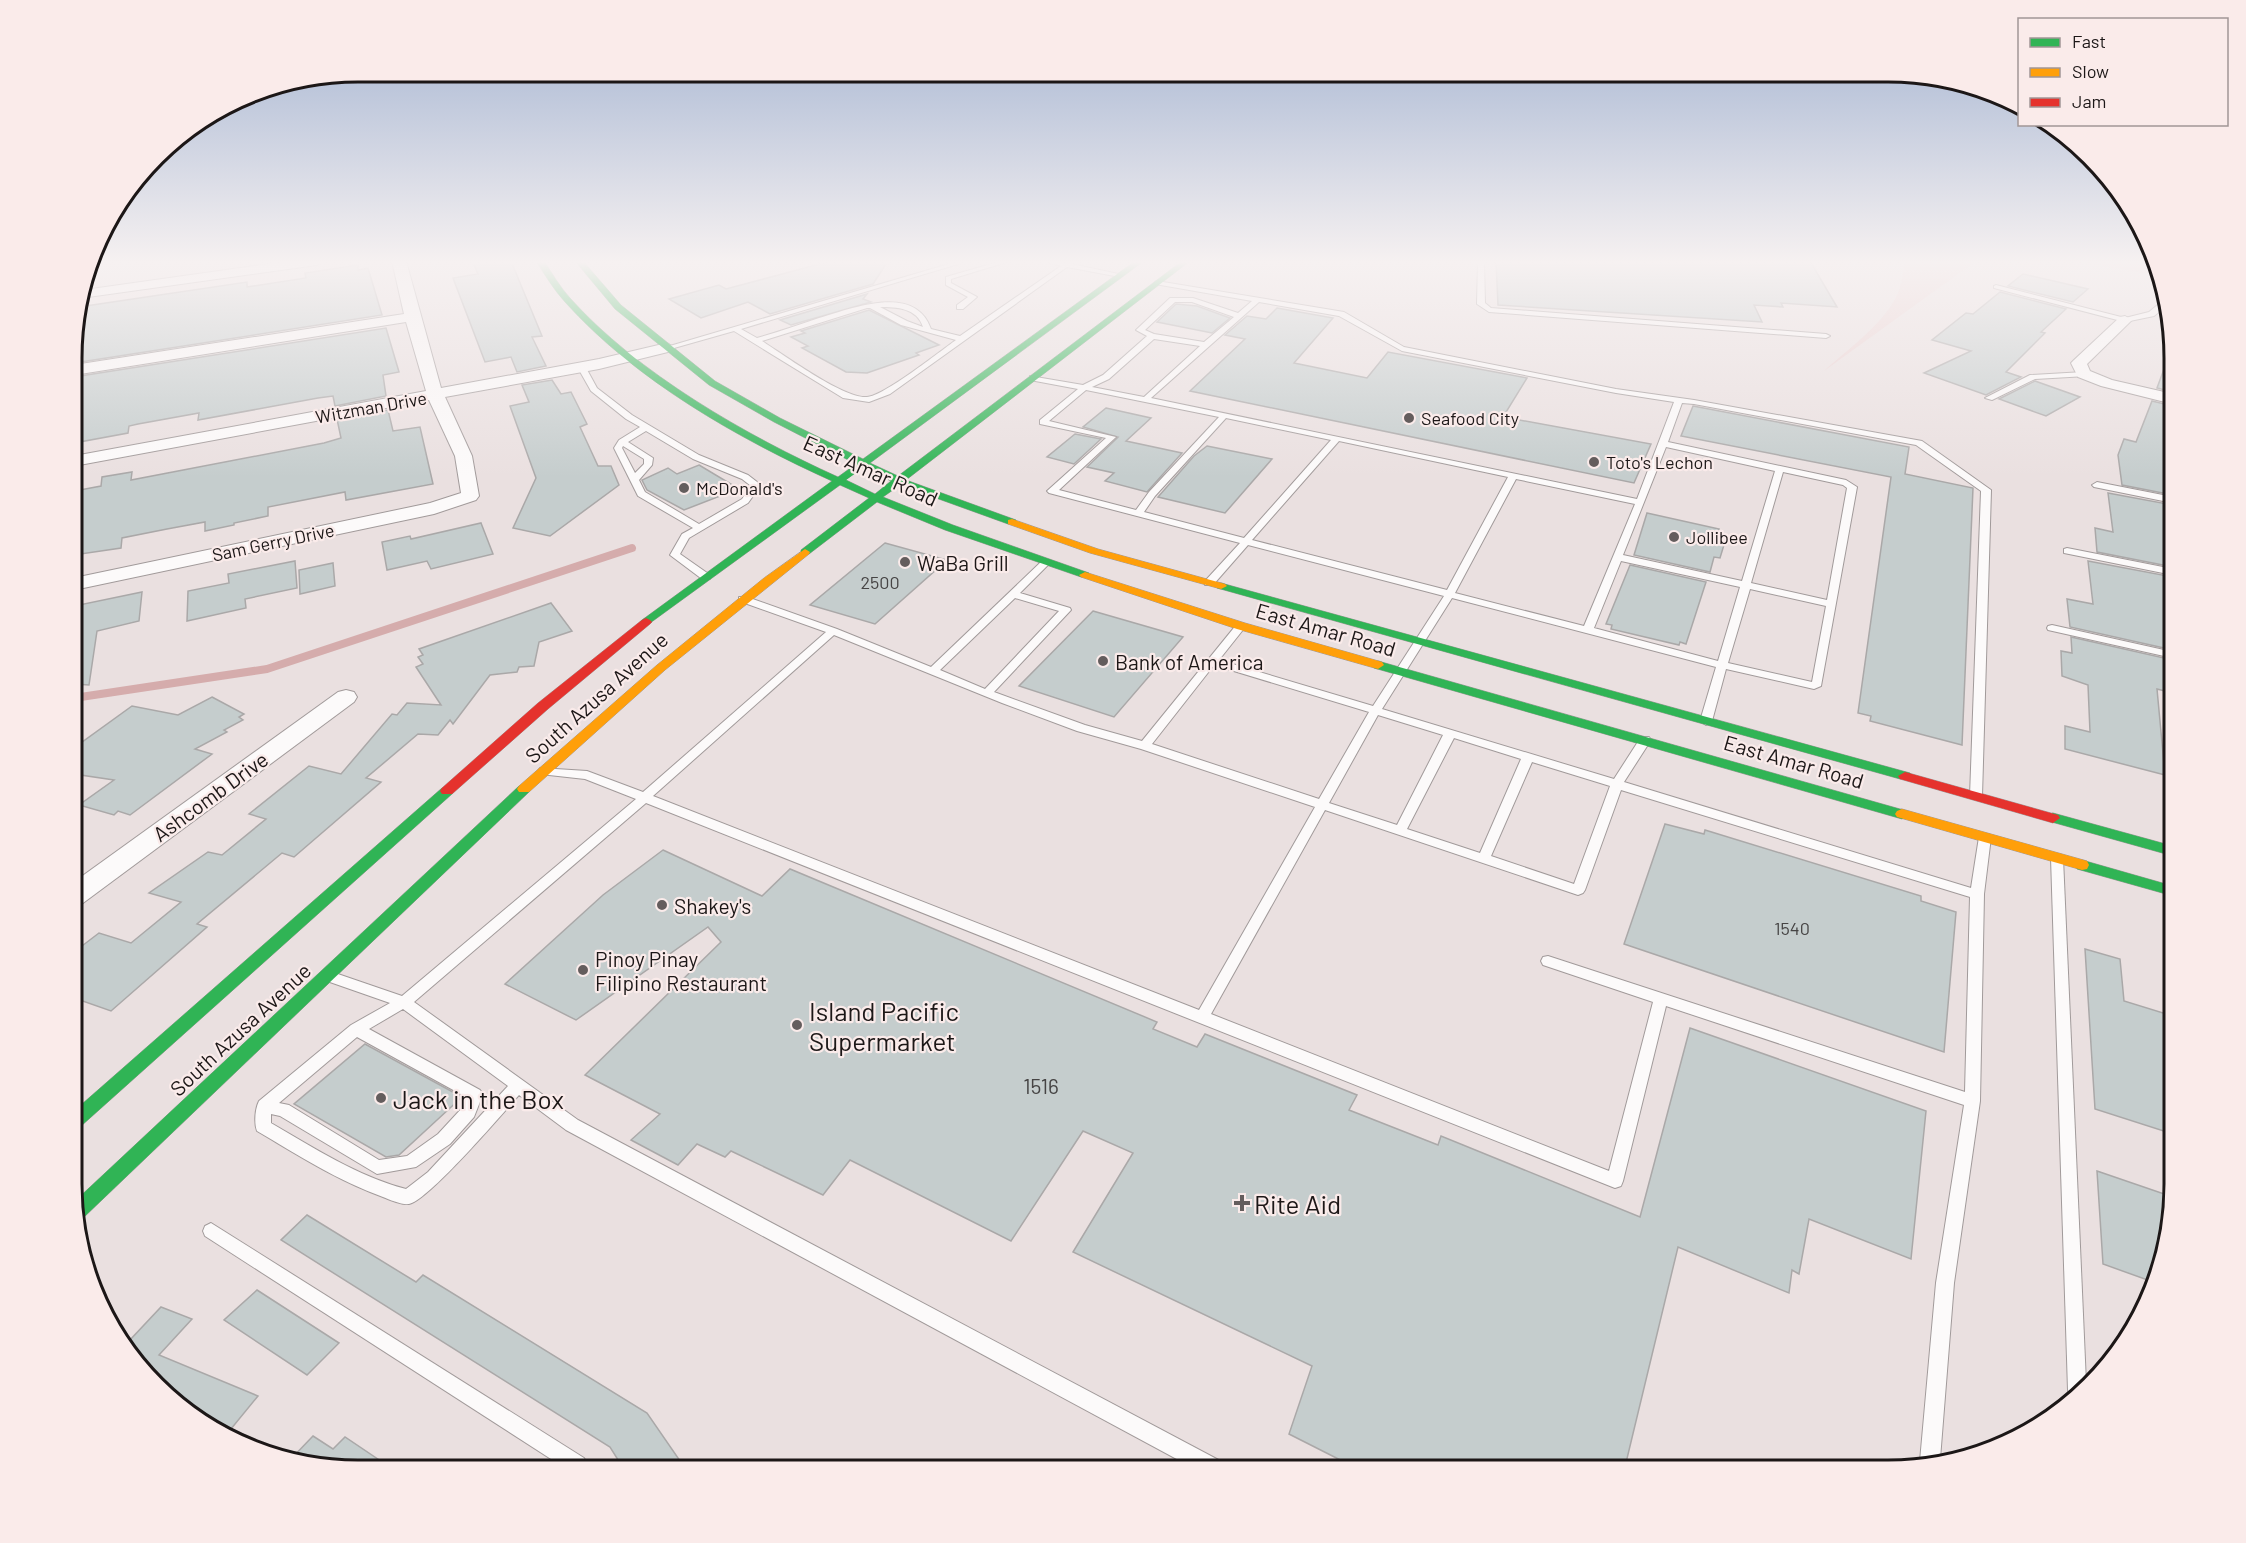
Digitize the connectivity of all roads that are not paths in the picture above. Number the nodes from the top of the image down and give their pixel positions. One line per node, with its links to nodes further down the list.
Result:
1 (310, 333): 25 (street)
2 (417, 333): 29 (street)
3 (603, 333): 23 (main road, East Amar Road)
4 (649, 333): 22 (main road, East Amar Road)
5 (718, 333): 22 (lane)
6 (743, 333): 20 (lane)
7 (782, 333): 20 (lane)
8 (933, 333): 19 (lane)
9 (971, 333): 19 (lane)
10 (1040, 333): 40 (main road, South Azusa Avenue)
11 (1092, 333): 27 (main road, South Azusa Avenue)
12 (1146, 333): 17 (lane)
13 (1220, 333): 21 (lane)
14 (1373, 333): 33 (lane)
15 (1788, 333): 18 (lane)
16 (2111, 333): 26 (street)
17 (1152, 336): 21 (lane); 28 (lane)
18 (1827, 336)
19 (963, 339): 20 (lane)
20 (756, 341)
21 (1206, 345): 32 (lane)
22 (667, 348): 23 (street, Witzman Drive); 40 (main road, East Amar Road)
23 (629, 357): 24 (street, Witzman Drive); 44 (main road, East Amar Road)
24 (582, 368): 29 (street, Witzman Drive); 35 (lane)
25 (82, 369)
26 (2084, 374): 30 (street); 31 (lane)
27 (1033, 378): 28 (lane); 45 (main road, South Azusa Avenue)
28 (1084, 388): 32 (lane); 50 (lane)
29 (436, 395): 39 (street, Witzman Drive); 58 (street, Sam Gerry Drive)
30 (2164, 397)
31 (1989, 398)
32 (1146, 399): 34 (lane)
33 (1679, 400): 38 (lane); 85 (lane)
34 (1225, 415): 36 (lane); 50 (lane)
35 (646, 427): 37 (lane); 51 (lane)
36 (1337, 438): 42 (lane); 52 (lane)
37 (622, 442): 43 (lane); 43 (lane)
38 (1663, 444): 41 (lane); 49 (lane)
39 (82, 460)
40 (862, 462): 44 (main road, South Azusa Avenue); 45 (main road, East Amar Road)
41 (1780, 469): 60 (lane); 64 (lane)
42 (1513, 476): 49 (lane); 62 (lane)
43 (634, 480): 51 (lane)
44 (837, 480): 47 (main road, East Amar Road); 57 (main road, South Azusa Avenue)
45 (899, 481): 47 (main road, South Azusa Avenue); 59 (main road, East Amar Road)
46 (2097, 485): 48 (lane)
47 (877, 497): 55 (main road, East Amar Road); 63 (main road, South Azusa Avenue)
48 (2164, 498)
49 (1640, 502): 54 (lane)
50 (1138, 513): 52 (lane)
51 (700, 528): 57 (lane)
52 (1248, 542): 59 (lane); 62 (lane)
53 (2067, 550): 56 (lane)
54 (1618, 557): 60 (lane); 67 (lane)
55 (1046, 562): 61 (lane); 65 (main road, East Amar Road)
56 (2164, 570)
57 (706, 576): 105 (main road, South Azusa Avenue)
58 (82, 582)
59 (1209, 584): 69 (main road, East Amar Road)
60 (1746, 585): 64 (lane); 72 (lane)
61 (1012, 594): 73 (lane); 75 (lane)
62 (1449, 596): 67 (lane); 69 (lane)
63 (743, 599): 68 (lane); 83 (main road, South Azusa Avenue)
64 (1831, 604): 72 (lane)
65 (1241, 626): 71 (lane); 74 (main road, East Amar Road)
66 (2052, 628): 70 (lane)
67 (1588, 630): 72 (lane)
68 (833, 631): 73 (lane); 86 (lane)
69 (1420, 642): 74 (lane); 78 (main road, East Amar Road)
70 (2164, 653)
71 (1212, 661): 77 (lane); 81 (lane)
72 (1722, 665): 78 (lane)
73 (933, 671): 75 (lane)
74 (1401, 672): 77 (lane); 80 (main road, East Amar Road)
75 (987, 693): 81 (lane)
76 (346, 697): 93 (street, Ashcomb Drive)
77 (1374, 715): 79 (lane); 87 (lane)
78 (1706, 721): 85 (main road, East Amar Road)
79 (1450, 734): 82 (lane); 88 (lane)
80 (1645, 740): 84 (lane); 89 (main road, East Amar Road)
81 (1145, 747): 87 (lane)
82 (1528, 757): 84 (lane); 91 (lane)
83 (538, 769): 86 (lane); 97 (main road, South Azusa Avenue)
84 (1617, 784): 91 (lane); 95 (lane)
85 (1976, 796): 90 (main road, East Amar Road)
86 (644, 798): 99 (lane); 100 (lane)
87 (1323, 806): 88 (lane); 100 (lane)
88 (1400, 831): 91 (lane)
89 (1985, 837): 92 (main road, East Amar Road); 95 (lane)
90 (2164, 848)
91 (1484, 858)
92 (2056, 858): 94 (main road, East Amar Road); 108 (lane)
93 (82, 886)
94 (2164, 888)
95 (1977, 894): 103 (lane)
96 (1548, 961): 98 (lane)
97 (327, 975): 99 (lane); 106 (main road, South Azusa Avenue)
98 (1661, 999): 100 (lane); 103 (lane)
99 (404, 1002): 101 (lane); 102 (lane)
100 (1202, 1017)
101 (356, 1029): 104 (lane); 104 (lane)
102 (518, 1086): 104 (lane); 111 (lane)
103 (1972, 1101): 109 (lane)
104 (264, 1106)
105 (82, 1115)
106 (83, 1205)
107 (211, 1232): 110 (lane)
108 (2077, 1386)
109 (1930, 1457)
110 (570, 1460)
111 (1198, 1460)

